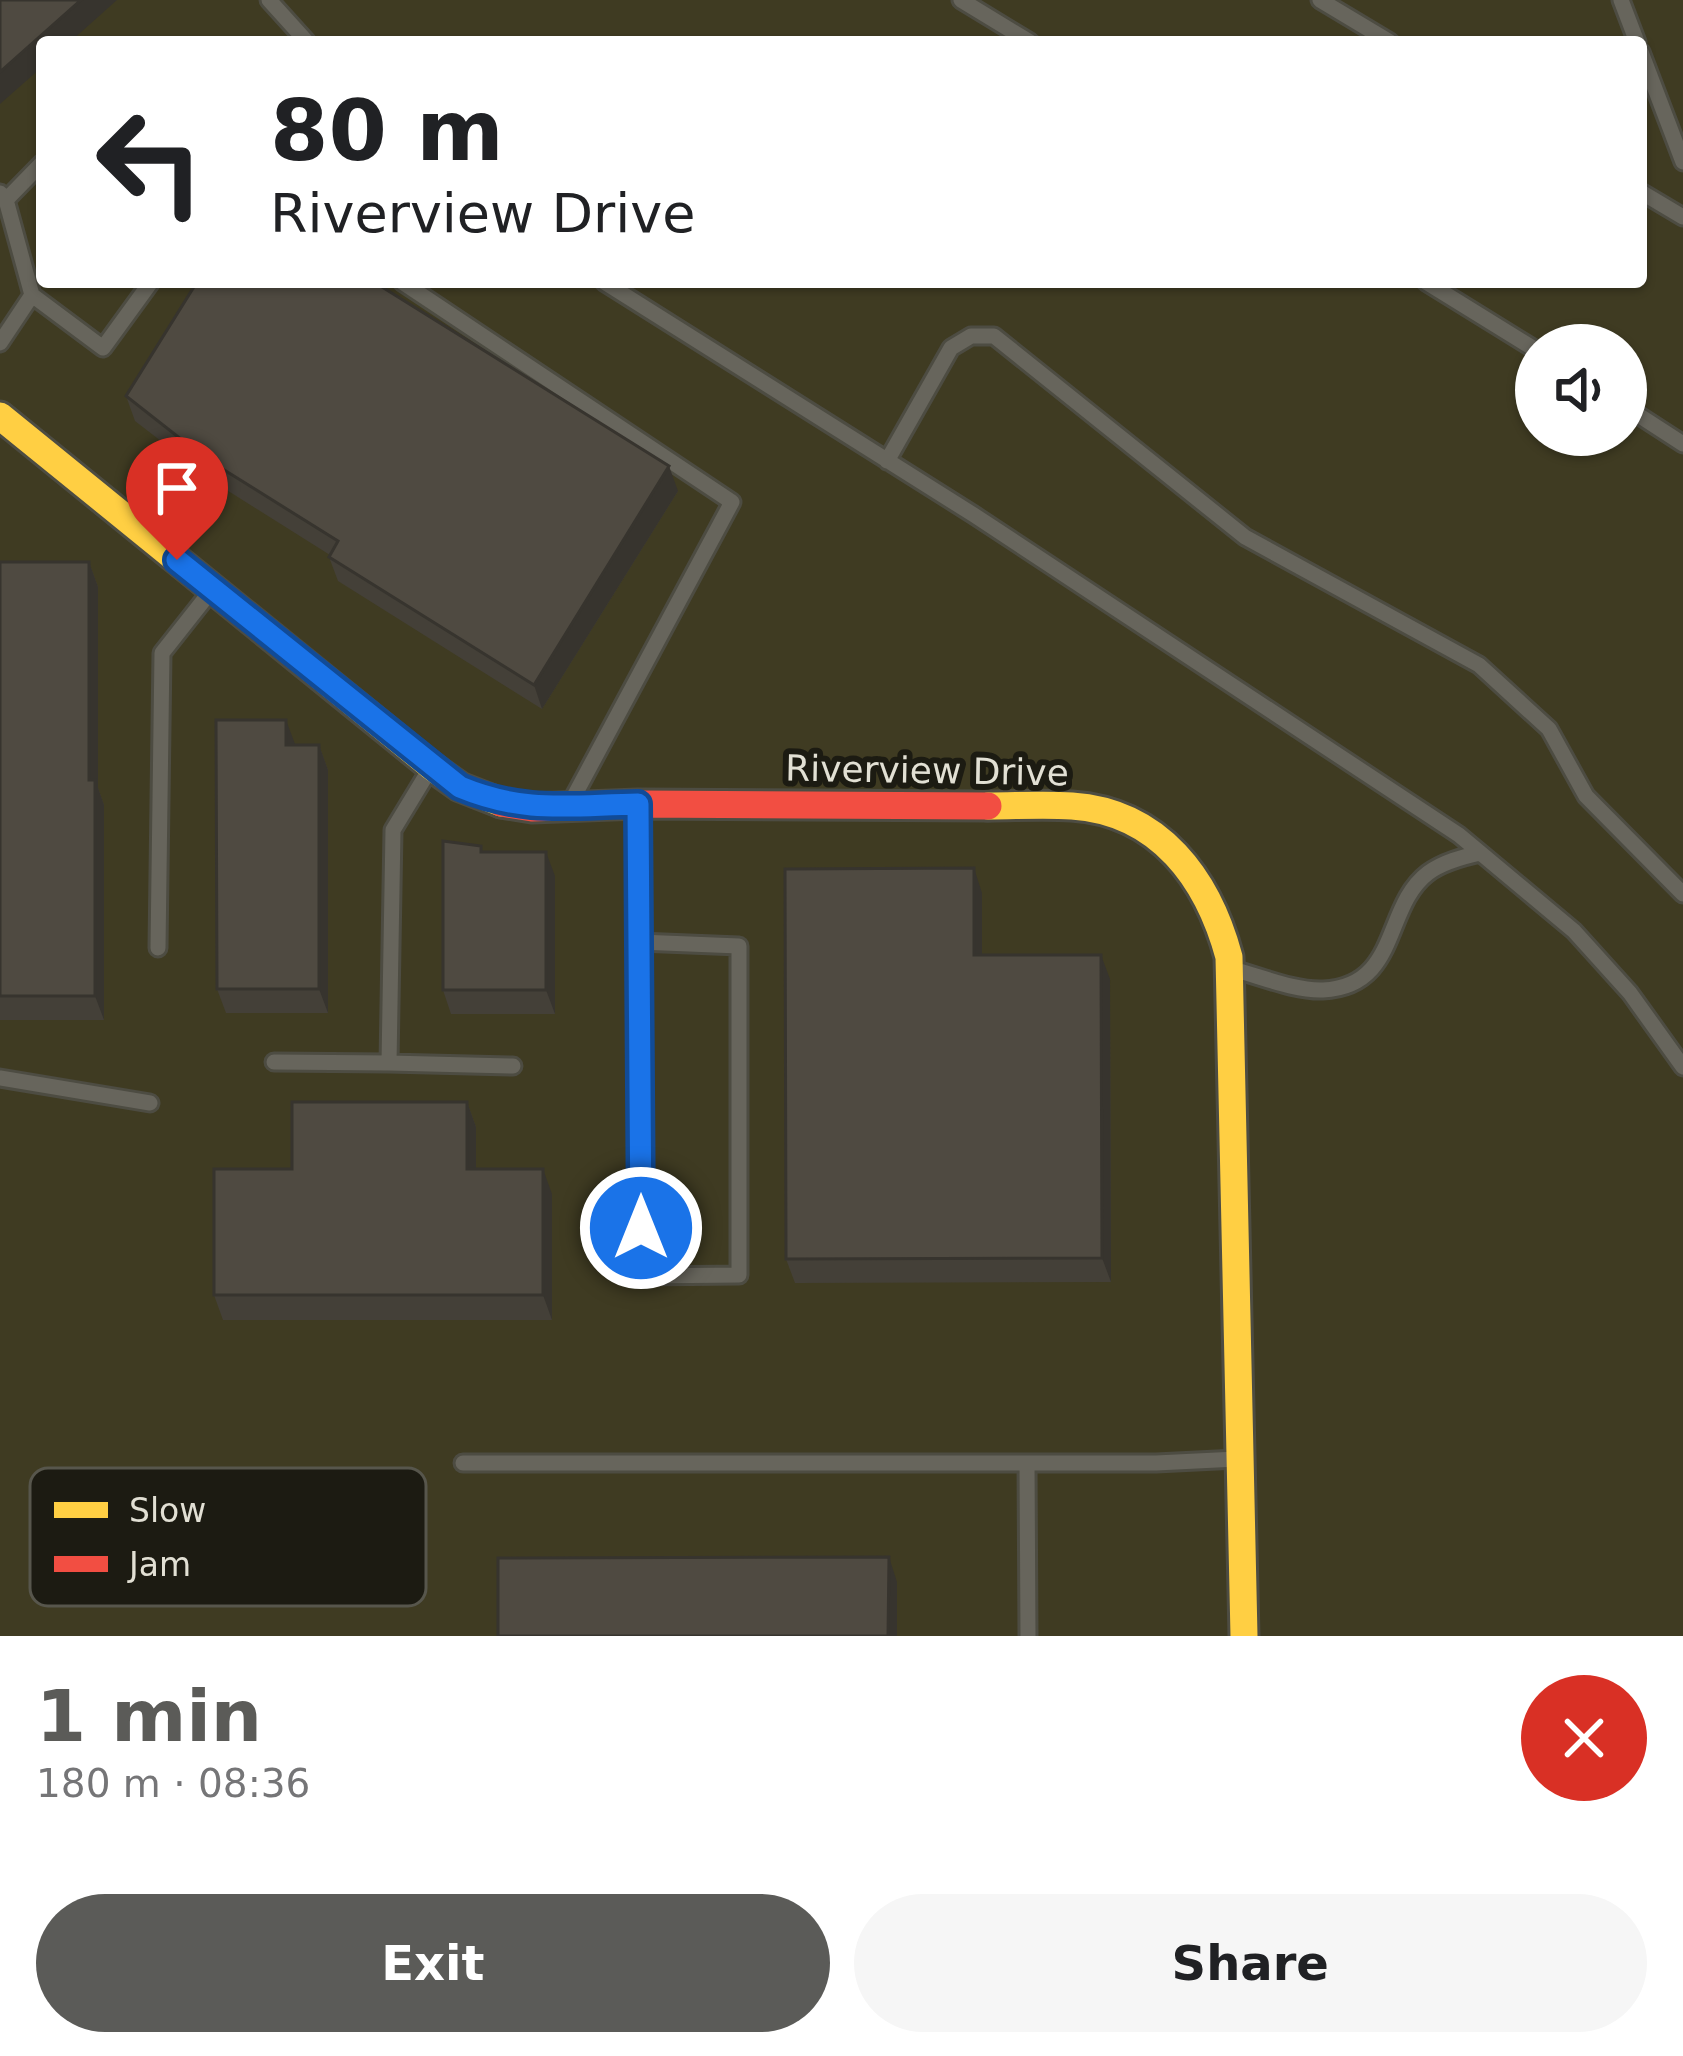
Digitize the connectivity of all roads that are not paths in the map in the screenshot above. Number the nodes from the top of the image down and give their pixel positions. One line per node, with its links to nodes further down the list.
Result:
1 (268, 0): 5 (lane)
2 (961, 0): 6 (lane)
3 (1320, 0): 7 (lane)
4 (1622, 0): 8 (lane)
5 (301, 36)
6 (1020, 36)
7 (1380, 36)
8 (1635, 36)
9 (1647, 68): 10 (lane)
10 (1683, 162)
11 (36, 168): 12 (lane)
12 (3, 196): 19 (lane)
13 (1647, 196): 14 (lane)
14 (1683, 217)
15 (147, 288): 19 (lane)
16 (411, 288): 29 (lane)
17 (613, 288): 25 (lane)
18 (1436, 288): 20 (lane)
19 (32, 295): 21 (lane)
20 (1515, 337)
21 (0, 343)
22 (0, 416): 26 (street, Riverview Drive)
23 (1647, 421): 24 (lane)
24 (1683, 444)
25 (887, 461): 30 (lane); 31 (lane)
26 (213, 589): 27 (street, Riverview Drive); 33 (lane)
27 (432, 767): 29 (street, Riverview Drive); 36 (lane)
28 (638, 804): 29 (street, Riverview Drive); 32 (lane); 34 (street, Riverview Drive)
29 (569, 805)
30 (1480, 853): 34 (lane); 38 (lane)
31 (1683, 894)
32 (639, 942): 32 (lane)
33 (158, 948)
34 (1229, 968): 41 (street, Riverview Drive)
35 (274, 1062): 36 (lane)
36 (388, 1063): 37 (lane)
37 (513, 1066)
38 (1683, 1067)
39 (0, 1078): 40 (lane)
40 (150, 1103)
41 (1240, 1459): 43 (lane); 45 (street, Riverview Drive)
42 (463, 1463): 43 (lane)
43 (1028, 1463): 44 (lane)
44 (1028, 1636)
45 (1244, 1636)

